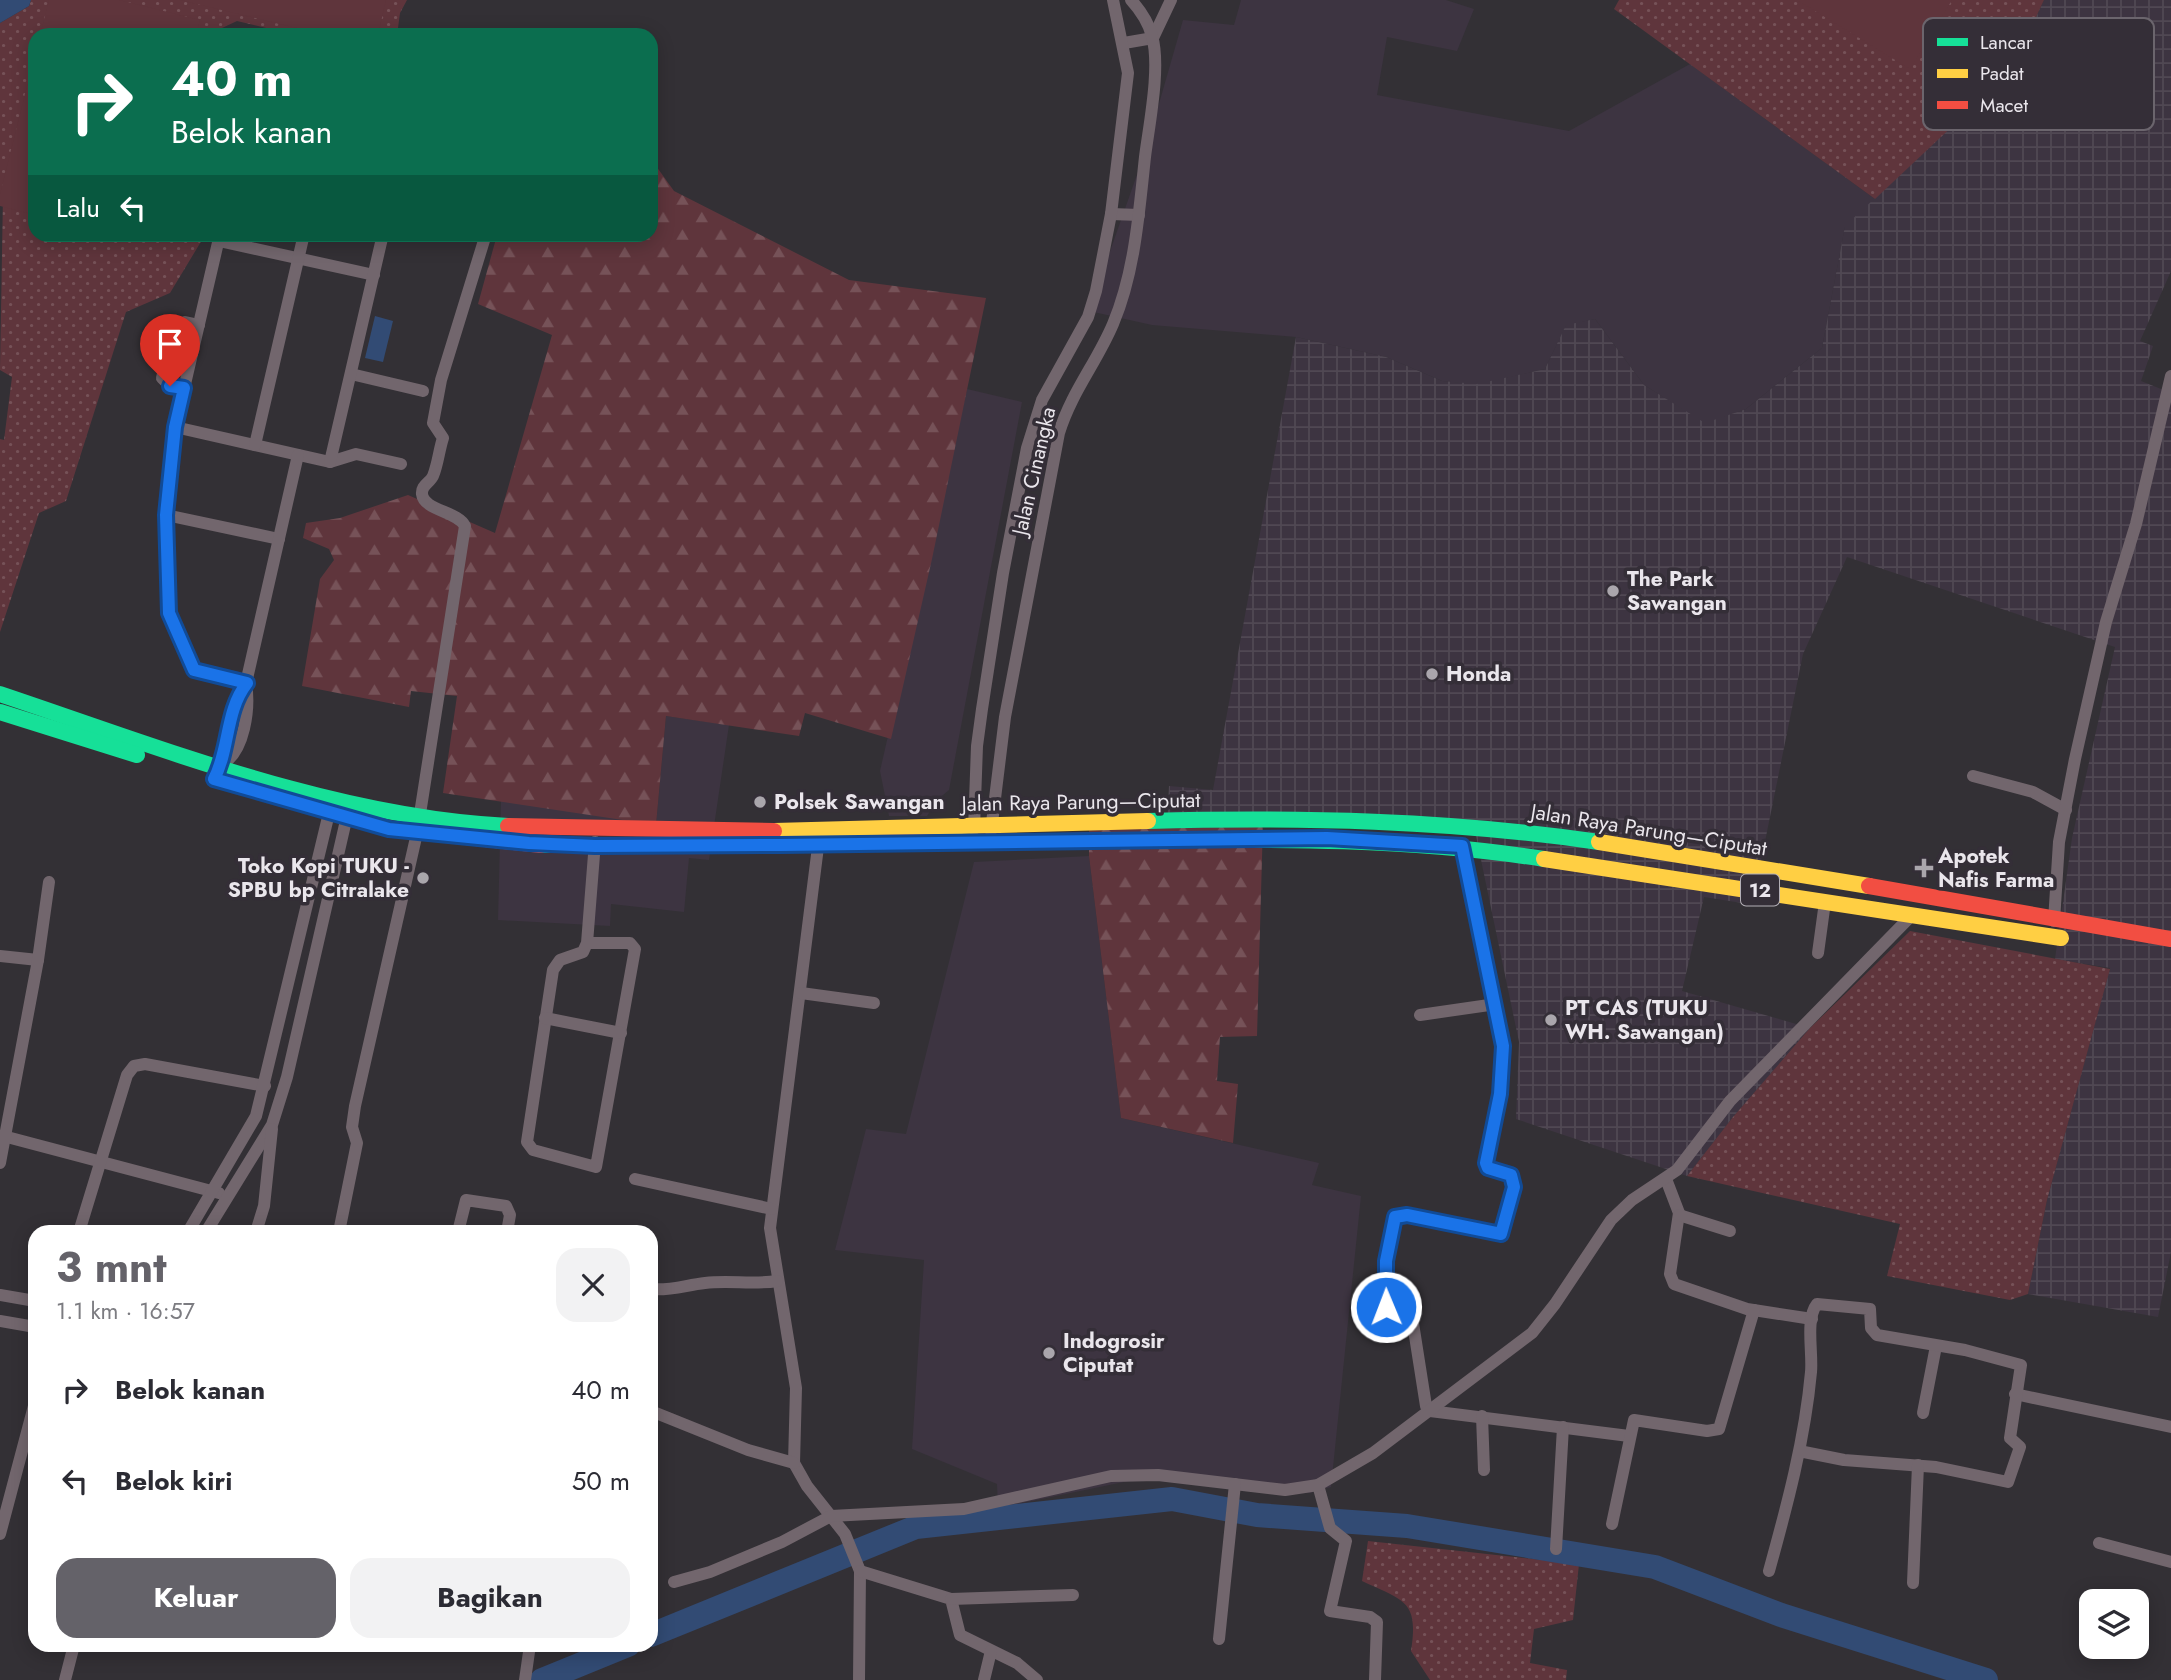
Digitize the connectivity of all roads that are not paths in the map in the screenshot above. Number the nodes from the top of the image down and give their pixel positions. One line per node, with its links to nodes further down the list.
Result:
1 (1130, 0): 3 (street); 4 (street, Jalan Cinangka)
2 (1171, 0): 4 (street)
3 (1114, 5): 5 (street, Jalan Cinangka)
4 (1153, 38): 5 (street); 7 (street, Jalan Cinangka)
5 (1124, 43): 6 (street, Jalan Cinangka)
6 (1111, 214): 7 (street); 38 (street, Jalan Cinangka)
7 (1139, 215): 37 (street, Jalan Cinangka)
8 (218, 242): 15 (street)
9 (235, 242): 13 (street)
10 (302, 242): 13 (street)
11 (381, 242): 14 (street)
12 (484, 242): 35 (street)
13 (298, 258): 14 (street); 21 (street)
14 (374, 275): 16 (street)
15 (199, 325): 18 (street); 18 (street)
16 (351, 374): 19 (street); 23 (street)
17 (2171, 376): 34 (street)
18 (184, 388): 20 (street)
19 (423, 391)
20 (175, 427): 21 (street); 25 (street)
21 (255, 445): 22 (street)
22 (298, 454): 23 (street); 26 (street)
23 (330, 462): 24 (street)
24 (401, 464)
25 (166, 515): 26 (street); 27 (street)
26 (279, 540): 27 (street)
27 (247, 683): 30 (street)
28 (0, 694): 30 (highway, Jalan Raya Parung—Ciputat / 12)
29 (0, 712): 30 (highway, Jalan Raya Parung—Ciputat / 12)
30 (218, 772): 32 (highway, Jalan Raya Parung—Ciputat / 12)
31 (1973, 775): 34 (street)
32 (331, 805): 33 (highway, Jalan Raya Parung—Ciputat / 12); 65 (street)
33 (349, 810): 35 (highway, Jalan Raya Parung—Ciputat / 12); 40 (highway, Jalan Raya Parung—Ciputat / 12); 66 (street)
34 (2066, 810): 51 (street)
35 (419, 816): 39 (highway, Jalan Raya Parung—Ciputat / 12); 40 (street)
36 (1343, 820): 37 (highway, Jalan Raya Parung—Ciputat / 12); 42 (highway); 46 (highway, Jalan Raya Parung—Ciputat / 12)
37 (992, 824): 38 (highway, Jalan Raya Parung—Ciputat / 12); 43 (street, Jalan Cinangka)
38 (974, 825): 41 (highway, Jalan Raya Parung—Ciputat / 12); 43 (street, Jalan Cinangka)
39 (593, 828): 41 (highway, Jalan Raya Parung—Ciputat / 12); 44 (street)
40 (417, 833): 44 (highway, Jalan Raya Parung—Ciputat / 12); 80 (street)
41 (820, 838): 43 (highway, Jalan Raya Parung—Ciputat / 12); 44 (highway, Jalan Raya Parung—Ciputat / 12); 59 (street)
42 (1340, 839): 43 (highway, Jalan Raya Parung—Ciputat / 12); 45 (highway, Jalan Raya Parung—Ciputat / 12)
43 (982, 843)
44 (595, 846): 53 (street)
45 (1462, 846): 48 (highway, Jalan Raya Parung—Ciputat / 12); 61 (street)
46 (1756, 866): 48 (highway); 51 (highway, Jalan Raya Parung—Ciputat / 12)
47 (49, 882): 58 (street)
48 (1751, 888): 49 (highway, Jalan Raya Parung—Ciputat / 12)
49 (1825, 902): 50 (highway, Jalan Raya Parung—Ciputat / 12); 55 (street)
50 (1912, 915): 54 (highway, Jalan Raya Parung—Ciputat / 12); 71 (street)
51 (2054, 921): 54 (highway, Jalan Raya Parung—Ciputat / 12)
52 (2171, 939): 54 (highway, Jalan Raya Parung—Ciputat / 12)
53 (587, 943): 63 (street); 64 (street)
54 (2145, 943): 56 (highway, Jalan Raya Parung—Ciputat / 12)
55 (1818, 953)
56 (2171, 954)
57 (0, 956): 58 (street)
58 (38, 960): 67 (street)
59 (801, 993): 60 (street); 74 (street)
60 (874, 1003)
61 (1496, 1004): 62 (street); 94 (street)
62 (1420, 1015)
63 (545, 1018): 64 (street); 64 (street)
64 (621, 1033)
65 (265, 1086): 68 (street); 72 (street)
66 (272, 1125): 73 (street); 79 (street)
67 (7, 1137): 68 (street); 69 (street)
68 (99, 1160): 72 (street); 76 (street)
69 (0, 1163)
70 (635, 1179): 74 (street)
71 (1666, 1179): 75 (street); 94 (street)
72 (213, 1191): 73 (street); 77 (street)
73 (230, 1197): 78 (street)
74 (772, 1209): 84 (street)
75 (1679, 1215): 83 (street); 88 (street)
76 (81, 1225)
77 (192, 1225)
78 (212, 1225)
79 (258, 1225)
80 (341, 1225)
81 (460, 1225): 82 (street)
82 (508, 1225)
83 (1730, 1231)
84 (777, 1281): 85 (street); 103 (street)
85 (658, 1289)
86 (0, 1295): 87 (street)
87 (28, 1300)
88 (1754, 1310): 89 (street); 101 (street)
89 (1812, 1319): 92 (street); 102 (street)
90 (0, 1321): 91 (street)
91 (28, 1326)
92 (1936, 1346): 93 (street); 95 (street)
93 (2015, 1394): 100 (street); 104 (street)
94 (1430, 1411): 97 (street); 107 (street)
95 (1923, 1413)
96 (658, 1414): 103 (street)
97 (1482, 1416): 99 (street); 105 (street)
98 (28, 1423): 108 (street)
99 (1563, 1427): 101 (street); 113 (street)
100 (2171, 1427)
101 (1629, 1436): 110 (street)
102 (1799, 1451): 104 (street); 116 (street)
103 (794, 1463): 109 (street)
104 (1918, 1465): 118 (street)
105 (1484, 1470)
106 (1235, 1484): 107 (street); 109 (street); 121 (street)
107 (1318, 1485): 130 (street)
108 (5, 1491): 111 (street)
109 (831, 1516): 115 (street); 117 (street)
110 (1612, 1524)
111 (0, 1534)
112 (2099, 1542): 114 (street)
113 (1556, 1549)
114 (2171, 1562)
115 (859, 1568): 120 (street); 127 (street)
116 (1769, 1571)
117 (674, 1582)
118 (1913, 1583)
119 (1073, 1595): 120 (street)
120 (951, 1599): 122 (street)
121 (1219, 1639)
122 (991, 1651): 128 (street); 129 (street)
123 (72, 1652): 125 (street)
124 (529, 1652): 126 (street)
125 (65, 1680)
126 (525, 1680)
127 (859, 1680)
128 (984, 1680)
129 (1037, 1680)
130 (1375, 1680)

